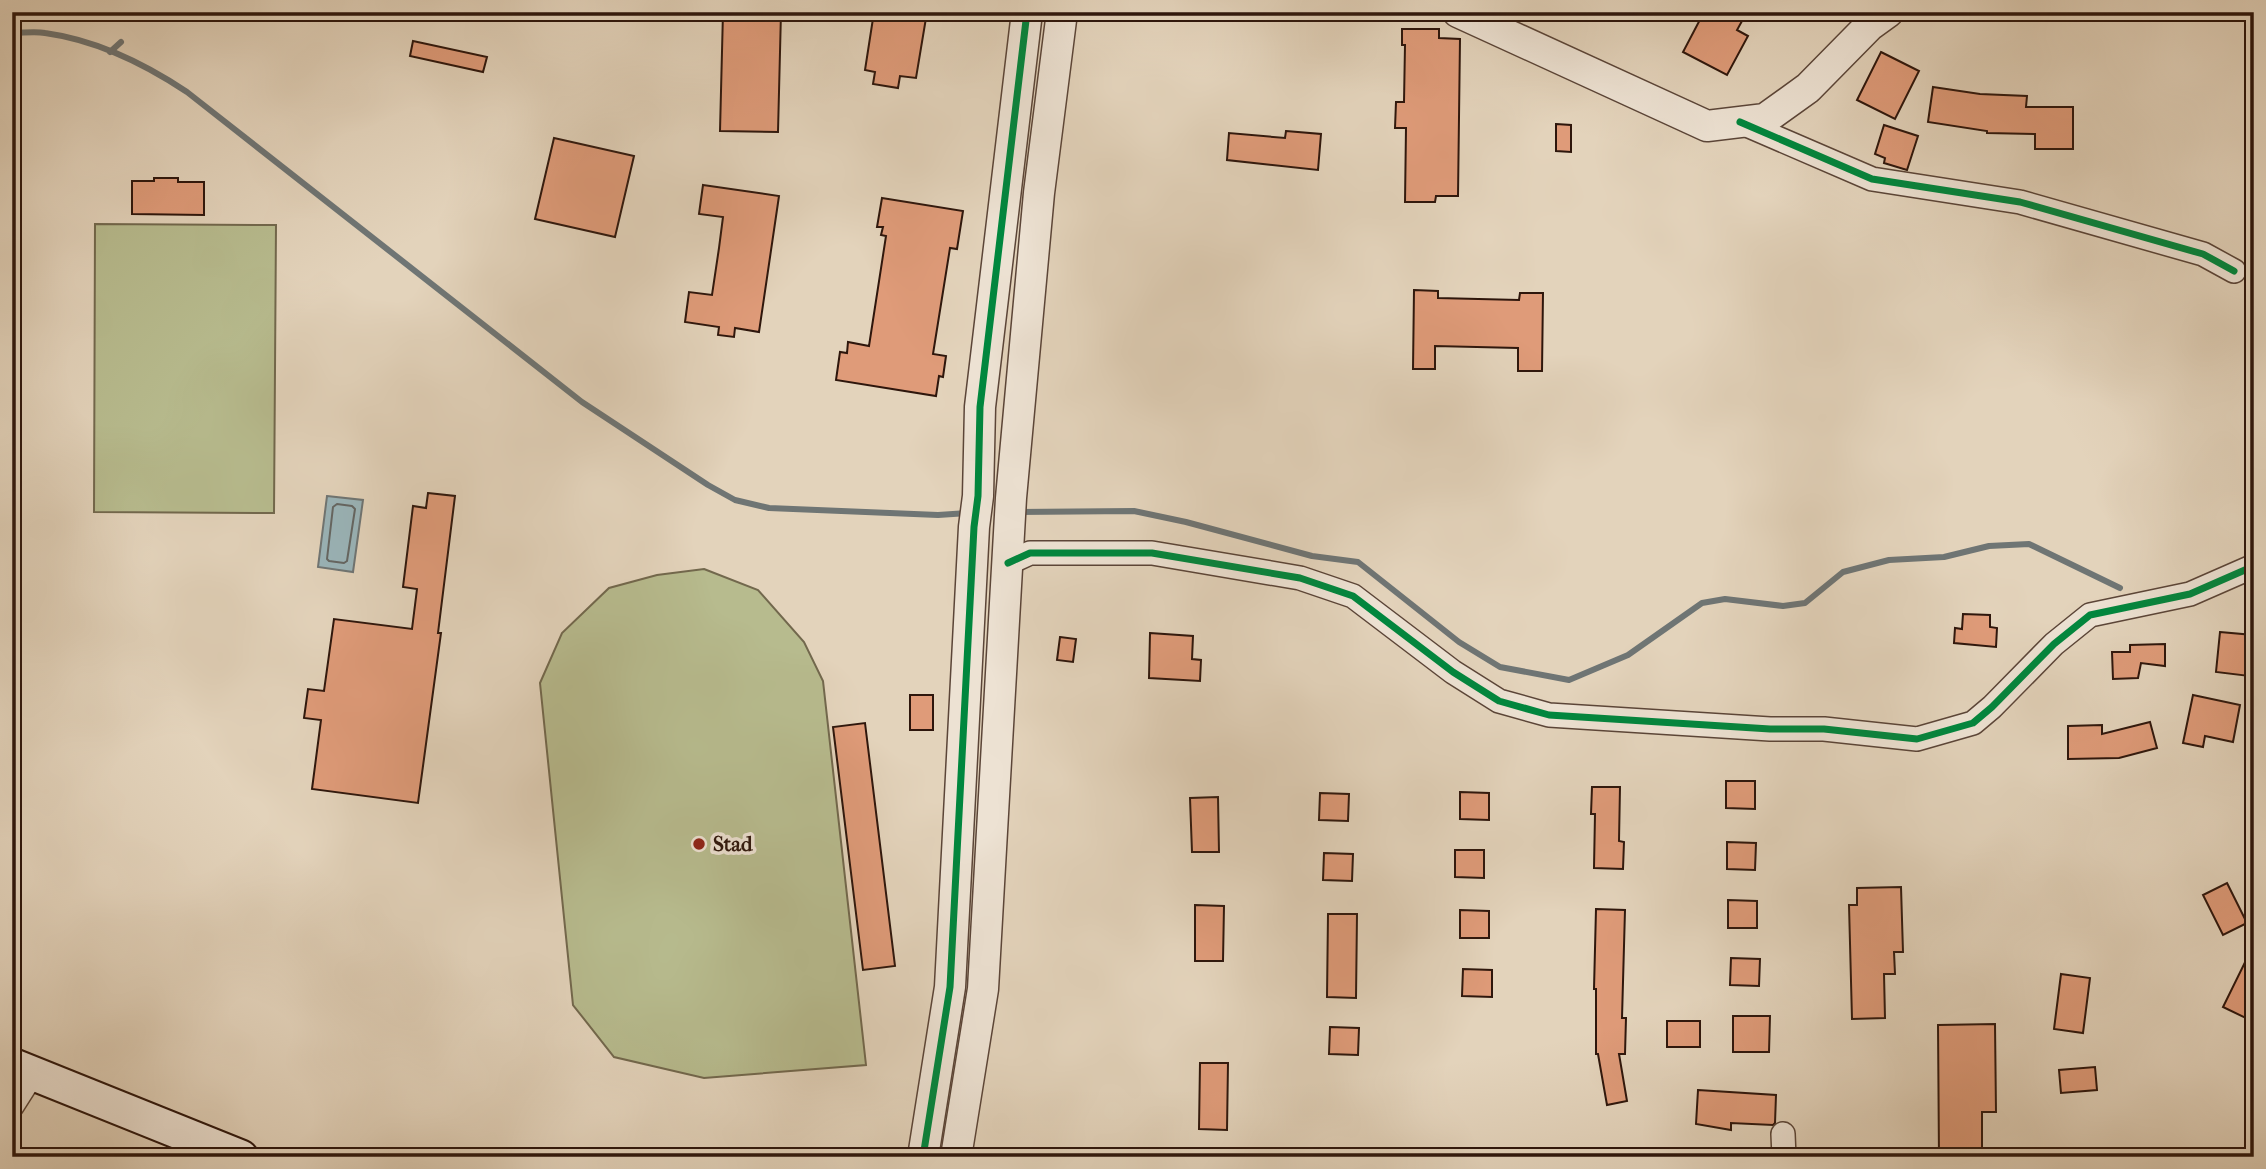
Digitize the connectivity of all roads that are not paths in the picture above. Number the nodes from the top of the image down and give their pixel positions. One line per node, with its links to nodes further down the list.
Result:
1 (1027, 12): 12 (street)
2 (1062, 12): 7 (street)
3 (1458, 12): 5 (street)
4 (1874, 17): 5 (street)
5 (1740, 122): 6 (street)
6 (2234, 271)
7 (1009, 548): 8 (street); 13 (street)
8 (2254, 566)
9 (22, 1069): 10 (street); 11 (main road)
10 (12, 1106)
11 (241, 1157)
12 (923, 1157)
13 (956, 1157)

